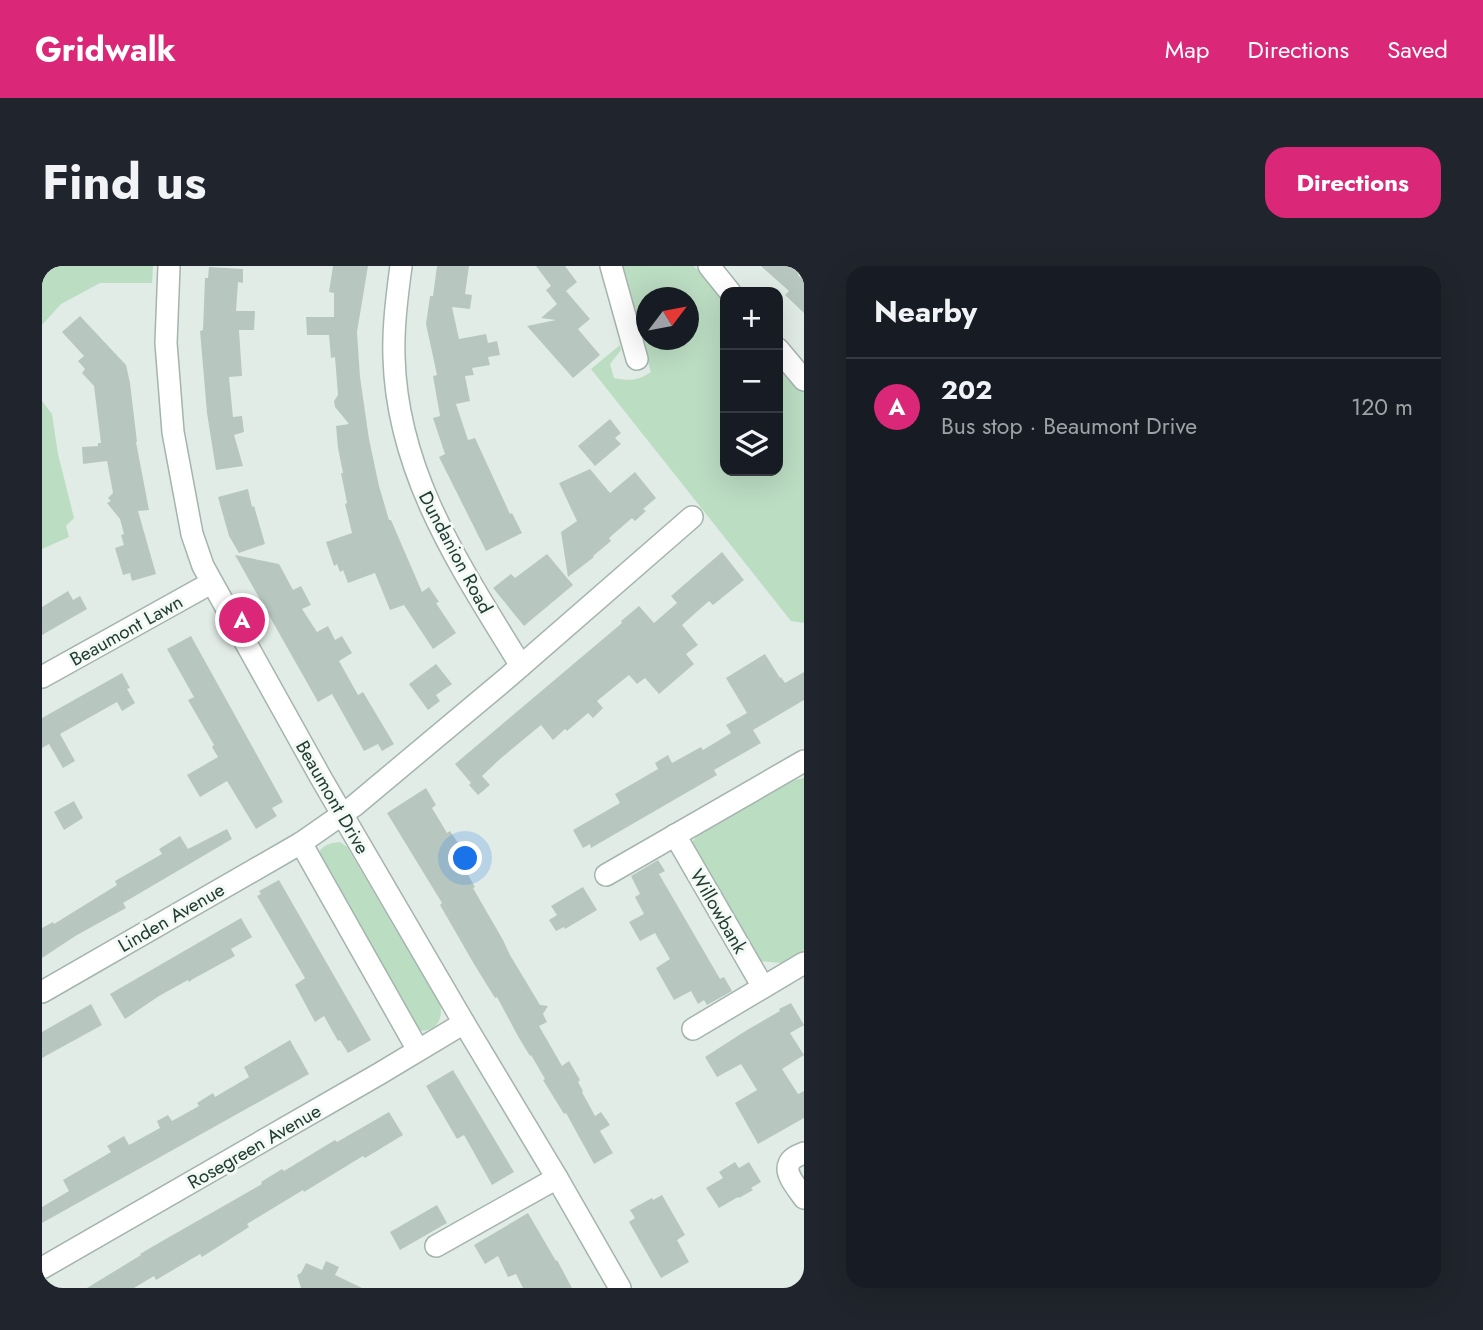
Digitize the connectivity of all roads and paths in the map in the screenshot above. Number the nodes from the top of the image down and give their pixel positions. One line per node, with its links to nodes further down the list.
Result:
1 (169, 266): 10 (street, Beaumont Drive)
2 (401, 266): 11 (street, Dundanion Road)
3 (611, 266): 7 (street)
4 (709, 266): 5 (street)
5 (726, 287)
6 (779, 350): 8 (street)
7 (637, 359)
8 (804, 380)
9 (692, 517): 11 (street, Linden Avenue)
10 (211, 583): 12 (street, Beaumont Lawn); 14 (street, Beaumont Drive)
11 (521, 666): 14 (street, Linden Avenue)
12 (42, 677)
13 (804, 761): 15 (street)
14 (342, 813): 16 (street, Linden Avenue); 21 (street, Beaumont Drive)
15 (675, 835): 17 (street); 19 (street, Willowbank)
16 (301, 843): 20 (street, Linden Avenue); 23 (street)
17 (606, 875)
18 (801, 971): 19 (street)
19 (763, 987): 22 (street)
20 (42, 992)
21 (464, 1023): 23 (street, Rosegreen Avenue); 25 (street, Beaumont Drive)
22 (693, 1029)
23 (418, 1051): 28 (street, Rosegreen Avenue)
24 (804, 1153): 26 (street)
25 (557, 1178): 27 (street); 29 (street, Beaumont Drive)
26 (804, 1198)
27 (436, 1246)
28 (42, 1268)
29 (620, 1288)

